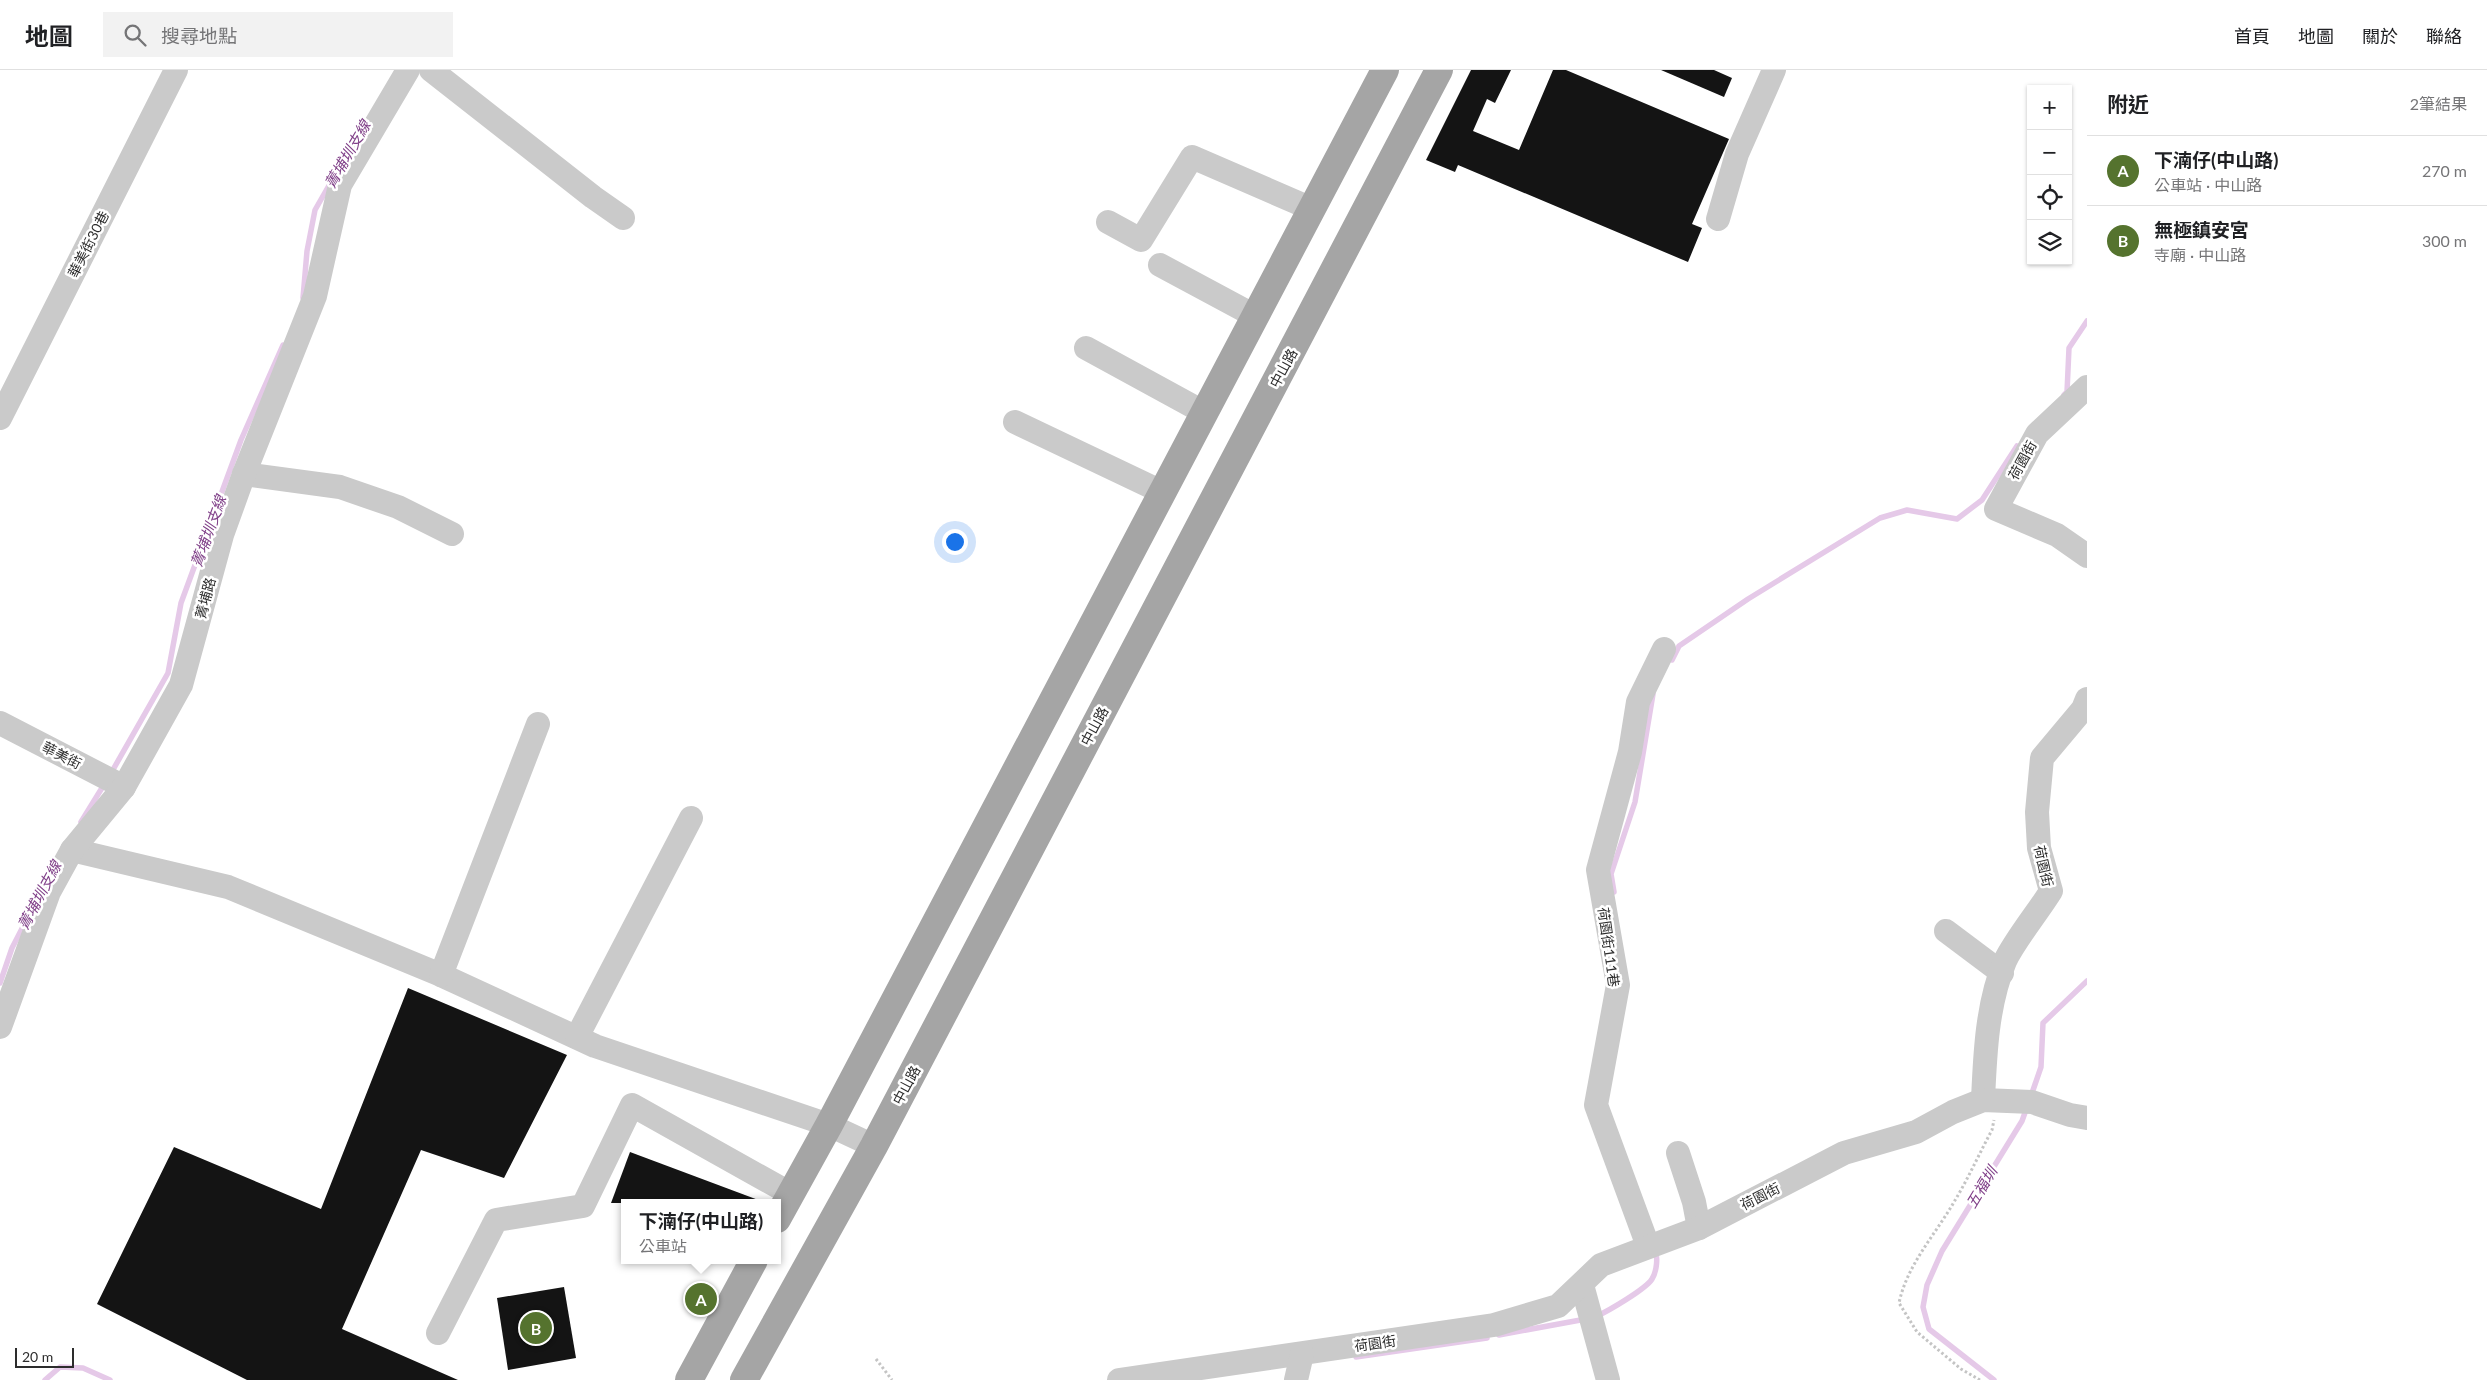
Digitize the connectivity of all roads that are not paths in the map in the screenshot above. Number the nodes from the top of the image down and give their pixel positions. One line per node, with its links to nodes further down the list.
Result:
1 (176, 70): 16 (street, 華美街30巷)
2 (408, 70): 18 (street, 菁埔路)
3 (431, 70): 8 (street)
4 (1385, 70): 7 (main road)
5 (1439, 70): 38 (main road, 中山路)
6 (1774, 70): 9 (street)
7 (1312, 209): 10 (street); 12 (main road)
8 (622, 218)
9 (1718, 219)
10 (1108, 222)
11 (1160, 265): 12 (street)
12 (1255, 316): 15 (main road)
13 (1086, 348): 15 (street)
14 (2087, 387): 21 (street, 荷園街)
15 (1205, 413): 19 (main road)
16 (0, 418)
17 (1015, 422): 19 (street)
18 (244, 474): 20 (street); 26 (street, 菁埔路)
19 (1162, 492): 37 (main road)
20 (452, 534)
21 (2087, 556)
22 (1664, 648): 43 (street, 荷園街111巷)
23 (2086, 706): 31 (street, 荷園街)
24 (0, 723): 26 (street, 華美街)
25 (538, 724): 32 (street)
26 (124, 787): 28 (street, 菁埔路)
27 (691, 818): 34 (street)
28 (72, 850): 30 (street, 菁埔路); 32 (street)
29 (1946, 931): 31 (street)
30 (9, 971): 33 (street, 菁埔路)
31 (2002, 972): 35 (street, 荷園街)
32 (441, 975): 34 (street)
33 (0, 1027)
34 (577, 1037): 37 (street)
35 (1991, 1100): 36 (street); 42 (street, 荷園街)
36 (2087, 1118)
37 (829, 1124): 38 (street); 40 (main road)
38 (874, 1146): 50 (main road, 中山路)
39 (1678, 1153): 42 (street)
40 (791, 1194): 41 (main road); 46 (street)
41 (781, 1211)
42 (1699, 1228): 43 (street, 荷園街)
43 (1648, 1246): 45 (street, 荷園街)
44 (752, 1264): 49 (main road)
45 (1582, 1285): 47 (street, 荷園街); 52 (street)
46 (438, 1333)
47 (1302, 1354): 48 (street, 荷園街); 51 (street)
48 (1131, 1379)
49 (689, 1380)
50 (744, 1380)
51 (1296, 1380)
52 (1608, 1380)

